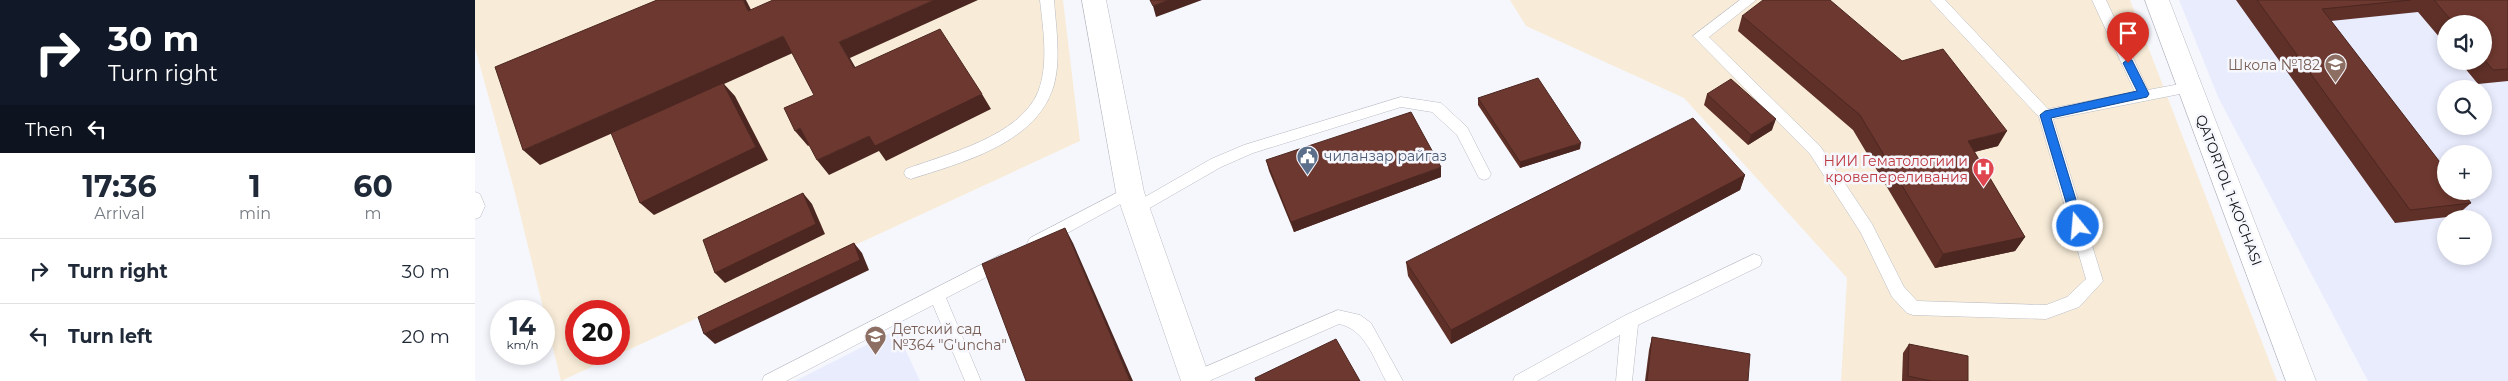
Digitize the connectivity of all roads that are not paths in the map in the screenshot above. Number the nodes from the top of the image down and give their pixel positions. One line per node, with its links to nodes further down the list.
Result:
1 (1047, 0): 10 (lane)
2 (1094, 0): 13 (street)
3 (1749, 0): 9 (lane)
4 (1937, 0): 9 (lane)
5 (2099, 0): 8 (lane)
6 (2157, 0): 7 (street, QATORTOL 1-KO'CHASI)
7 (2190, 87): 8 (lane); 24 (street, QATORTOL 1-KO'CHASI)
8 (2143, 94): 9 (lane)
9 (2045, 115)
10 (911, 173)
11 (1484, 174): 13 (lane)
12 (475, 198): 14 (lane)
13 (1133, 200): 16 (lane); 18 (street)
14 (475, 213)
15 (1754, 262): 17 (lane)
16 (937, 296): 19 (lane); 20 (lane)
17 (1630, 322): 22 (lane); 23 (lane)
18 (1195, 380): 21 (lane)
19 (770, 381)
20 (973, 381)
21 (1395, 381)
22 (1521, 381)
23 (1624, 381)
24 (2301, 381)

